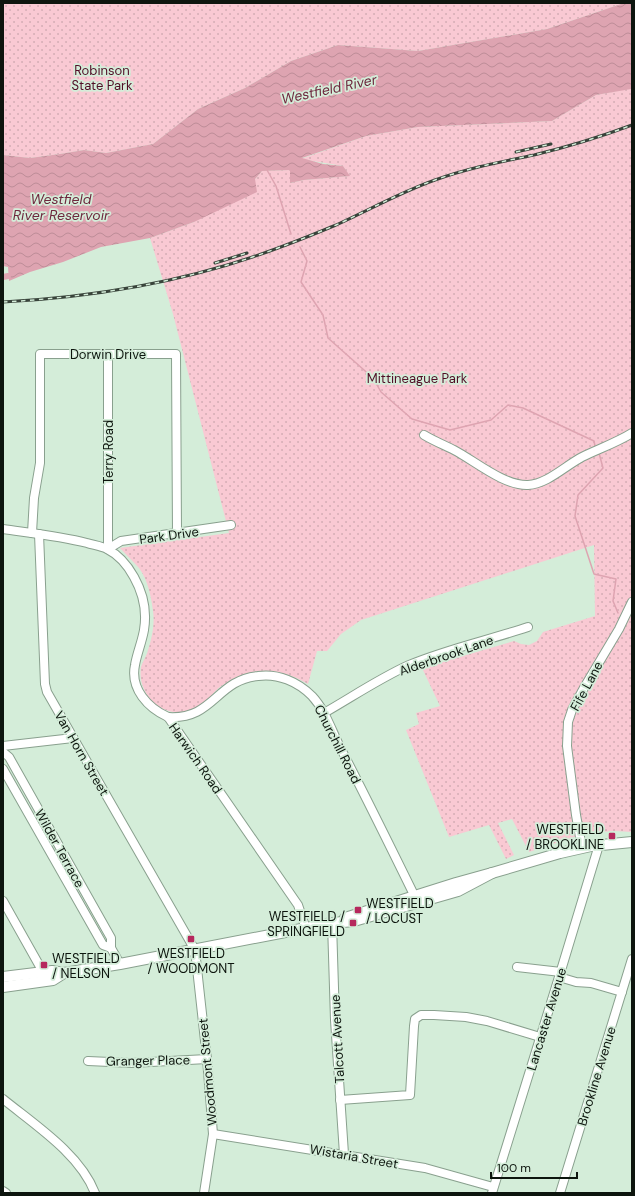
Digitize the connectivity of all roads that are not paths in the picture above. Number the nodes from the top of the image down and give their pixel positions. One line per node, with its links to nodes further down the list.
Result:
1 (108, 354): 6 (street, Dorwin Drive); 7 (street, Dorwin Drive); 8 (street, Terry Road)
2 (632, 433): 3 (street)
3 (424, 435)
4 (231, 525): 7 (street, Park Drive)
5 (3, 529): 6 (street, Harwich Road)
6 (35, 534): 8 (street, Harwich Road); 13 (street, Van Horn Street)
7 (177, 534): 8 (street, Park Drive)
8 (108, 549): 12 (street, Harwich Road)
9 (632, 602): 21 (street, Fife Lane)
10 (528, 627): 11 (street, Alderbrook Lane)
11 (324, 713): 12 (street, Churchill Road); 24 (street, Churchill Road)
12 (168, 717): 27 (street, Harwich Road)
13 (73, 738): 14 (street); 29 (street, Van Horn Street)
14 (3, 746)
15 (3, 752): 17 (street, Wilder Terrace)
16 (3, 769): 18 (street, Wilder Terrace)
17 (43, 818): 18 (street); 22 (street, Wilder Terrace)
18 (34, 823): 23 (street, Wilder Terrace)
19 (632, 842): 20 (main road)
20 (599, 845): 21 (main road); 35 (street, Lancaster Avenue)
21 (582, 848): 24 (main road)
22 (79, 881): 23 (street); 28 (street, Wilder Terrace)
23 (70, 886): 28 (street, Wilder Terrace)
24 (416, 899): 26 (main road)
25 (3, 901): 33 (street)
26 (332, 923): 27 (main road); 43 (street, Talcott Avenue)
27 (306, 929): 29 (main road)
28 (111, 948): 31 (street, Wilder Terrace)
29 (195, 950): 31 (main road); 40 (street, Woodmont Street)
30 (632, 959): 38 (street, Brookline Avenue)
31 (120, 964): 34 (main road)
32 (517, 967): 35 (street)
33 (43, 972): 34 (main road); 36 (main road)
34 (64, 973): 37 (main road)
35 (560, 974): 38 (street); 39 (street, Lancaster Avenue)
36 (3, 977)
37 (3, 987)
38 (622, 992): 51 (street, Brookline Avenue)
39 (540, 1037): 43 (street); 46 (street, Lancaster Avenue)
40 (207, 1059): 41 (street, Granger Place); 44 (street, Woodmont Street)
41 (88, 1061)
42 (3, 1099): 49 (street)
43 (340, 1100): 45 (street, Talcott Avenue)
44 (213, 1134): 45 (street, Wistaria Street); 50 (street, Woodmont Street)
45 (344, 1154): 46 (street, Wistaria Street)
46 (492, 1190)
47 (3, 1191): 48 (street)
48 (6, 1193)
49 (95, 1193)
50 (204, 1193)
51 (560, 1193)

